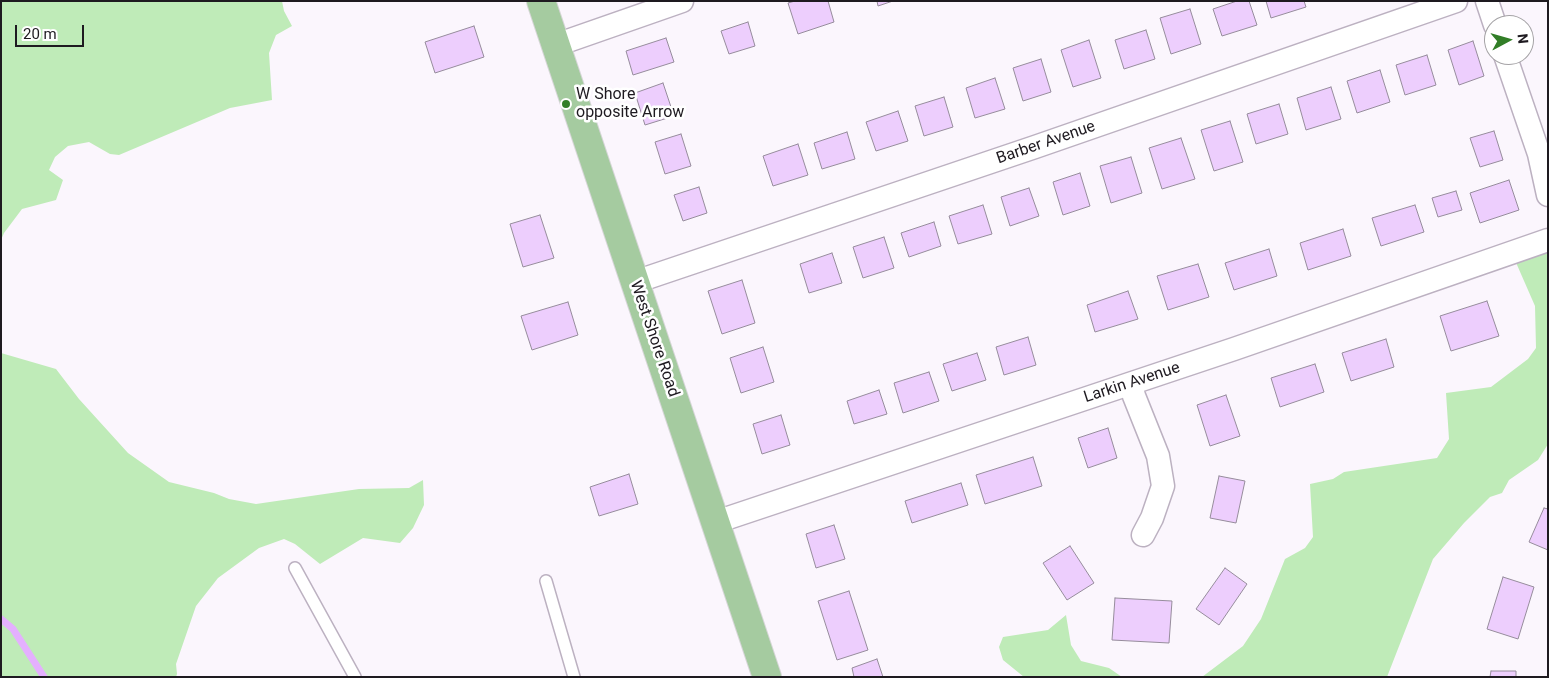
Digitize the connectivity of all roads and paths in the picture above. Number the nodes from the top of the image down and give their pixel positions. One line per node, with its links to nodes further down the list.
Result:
1 (542, 1): 6 (main road, West Shore Road)
2 (682, 1): 6 (street)
3 (1456, 1): 10 (street, Barber Avenue)
4 (1487, 1): 5 (street)
5 (1492, 15)
6 (556, 45): 10 (main road, West Shore Road)
7 (1508, 65): 8 (street)
8 (1548, 195)
9 (1548, 240): 11 (street, Larkin Avenue)
10 (635, 282): 12 (main road, West Shore Road)
11 (1131, 384): 12 (street, Larkin Avenue); 13 (street)
12 (716, 522): 18 (main road, West Shore Road)
13 (1142, 535)
14 (296, 568): 16 (lane)
15 (546, 581): 17 (lane)
16 (355, 677)
17 (574, 677)
18 (767, 677)

